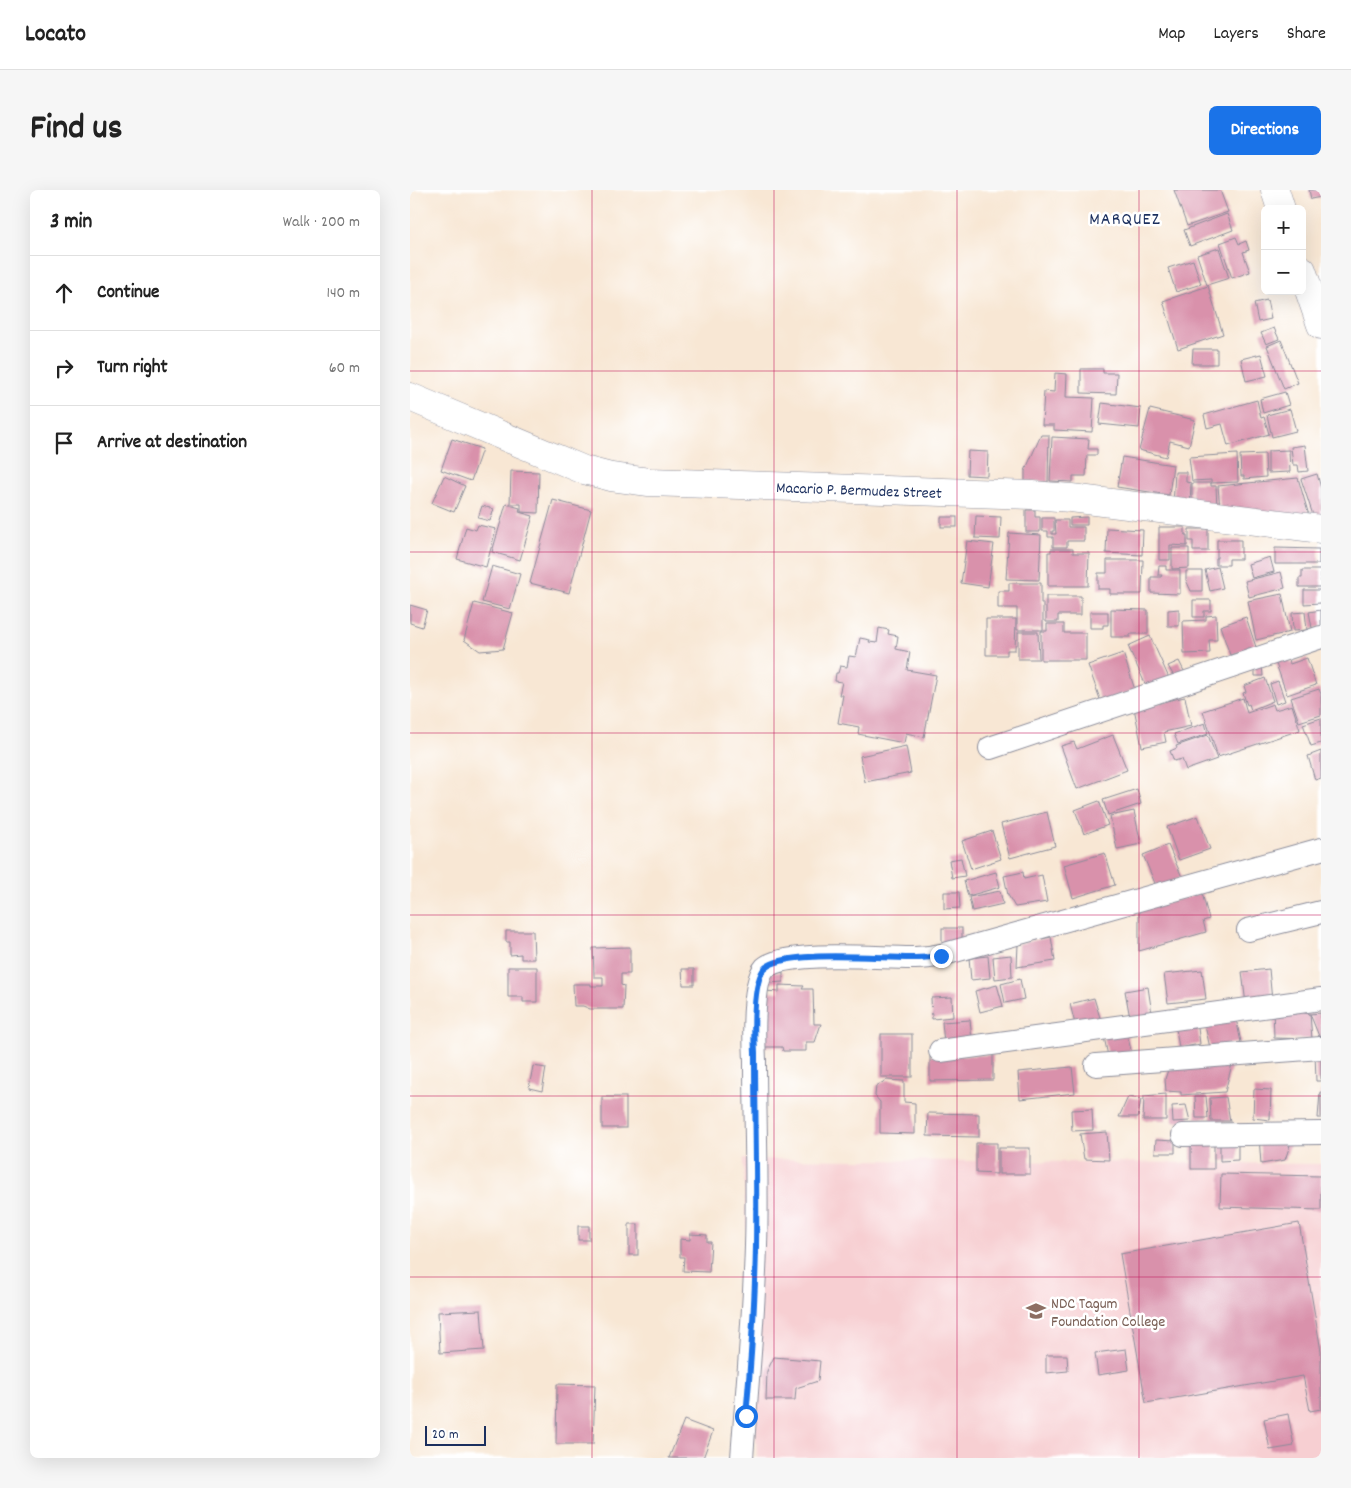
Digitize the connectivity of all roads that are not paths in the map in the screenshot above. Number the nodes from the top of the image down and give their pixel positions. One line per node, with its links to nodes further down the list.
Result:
1 (1275, 190): 2 (main road)
2 (1280, 205)
3 (1306, 282): 4 (main road)
4 (1321, 325)
5 (410, 397): 6 (main road, Macario P. Bermudez Street)
6 (1321, 529)
7 (1321, 637): 8 (street)
8 (990, 748)
9 (1321, 849): 18 (street)
10 (1321, 912): 11 (street)
11 (1248, 930)
12 (1321, 999): 14 (street)
13 (1321, 1048): 15 (street)
14 (940, 1051)
15 (1096, 1065)
16 (1321, 1133): 17 (street)
17 (1183, 1135)
18 (742, 1458)

